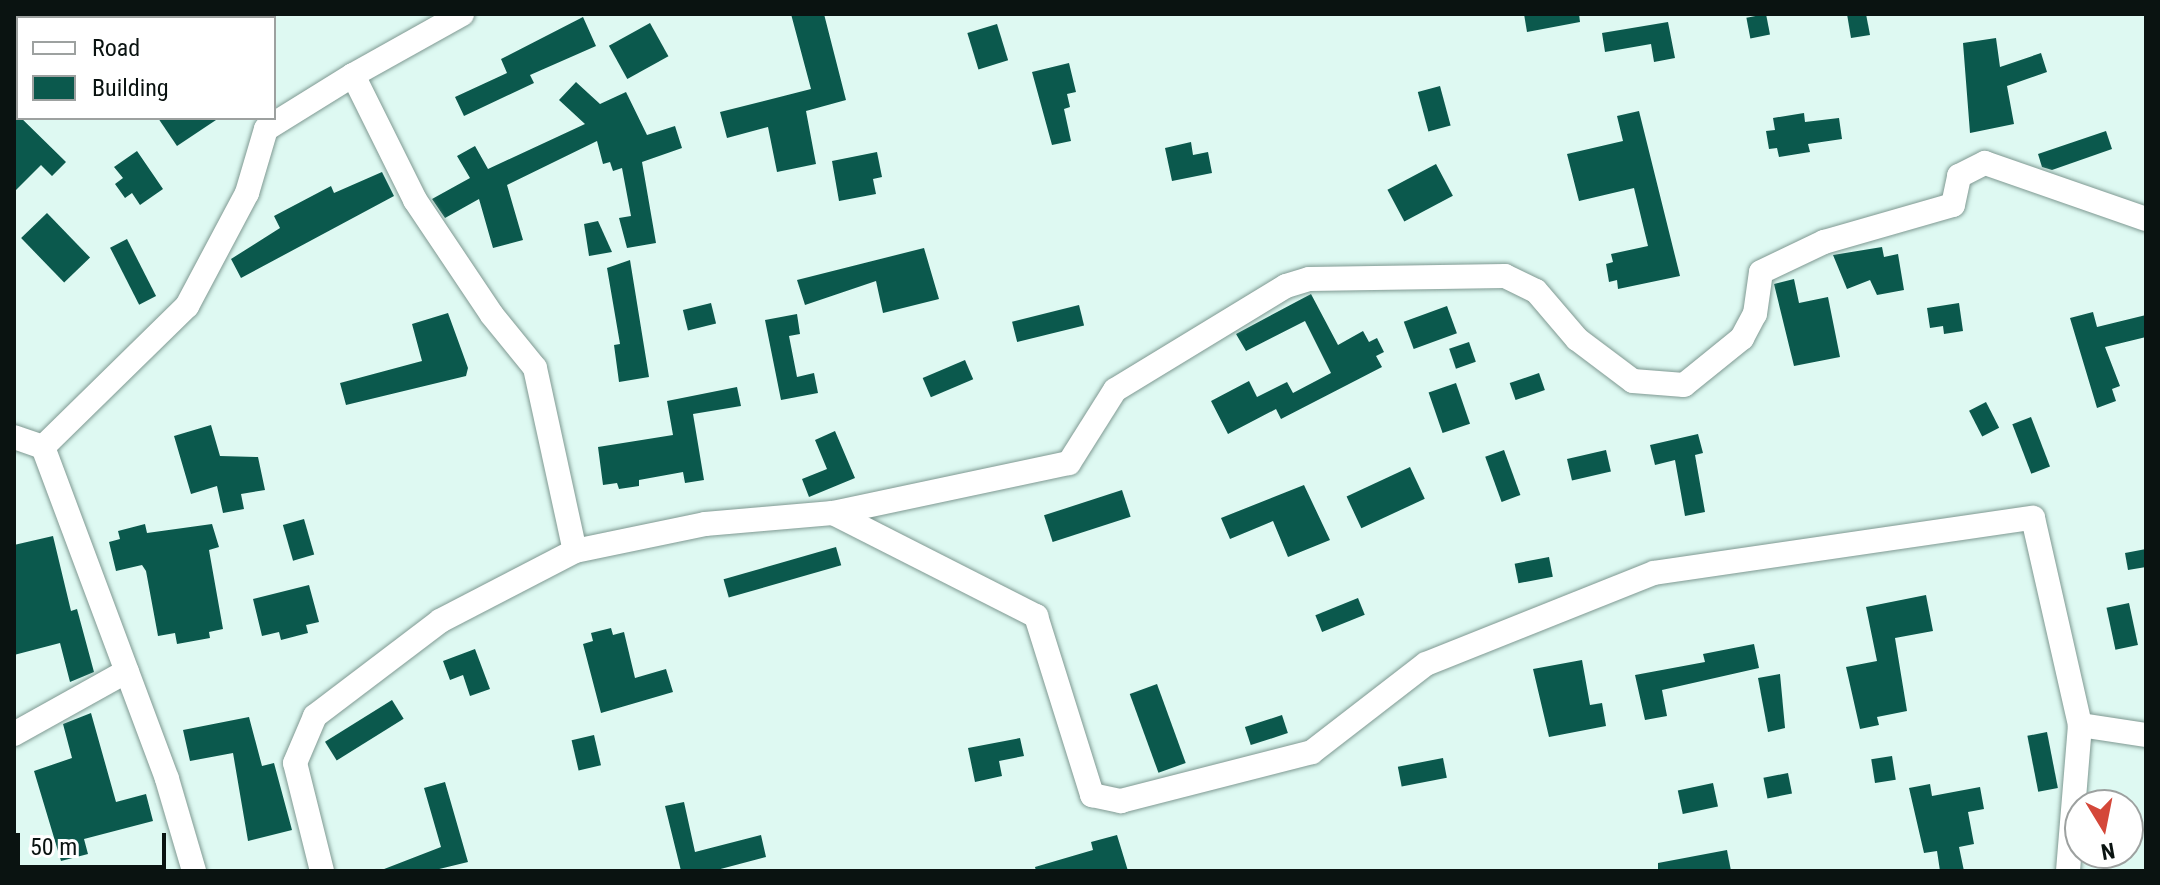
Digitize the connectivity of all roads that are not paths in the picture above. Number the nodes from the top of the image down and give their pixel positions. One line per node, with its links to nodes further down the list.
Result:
1 (462, 14): 2 (street)
2 (353, 75): 3 (street); 9 (street)
3 (276, 116)
4 (262, 124): 7 (street)
5 (2146, 219): 8 (street)
6 (14, 437): 7 (street)
7 (43, 447): 10 (street)
8 (833, 513): 9 (street); 11 (street)
9 (575, 551): 15 (street)
10 (127, 671): 12 (street); 14 (street)
11 (2080, 725): 13 (street); 16 (street)
12 (14, 734)
13 (2146, 735)
14 (194, 871)
15 (322, 871)
16 (2068, 871)

